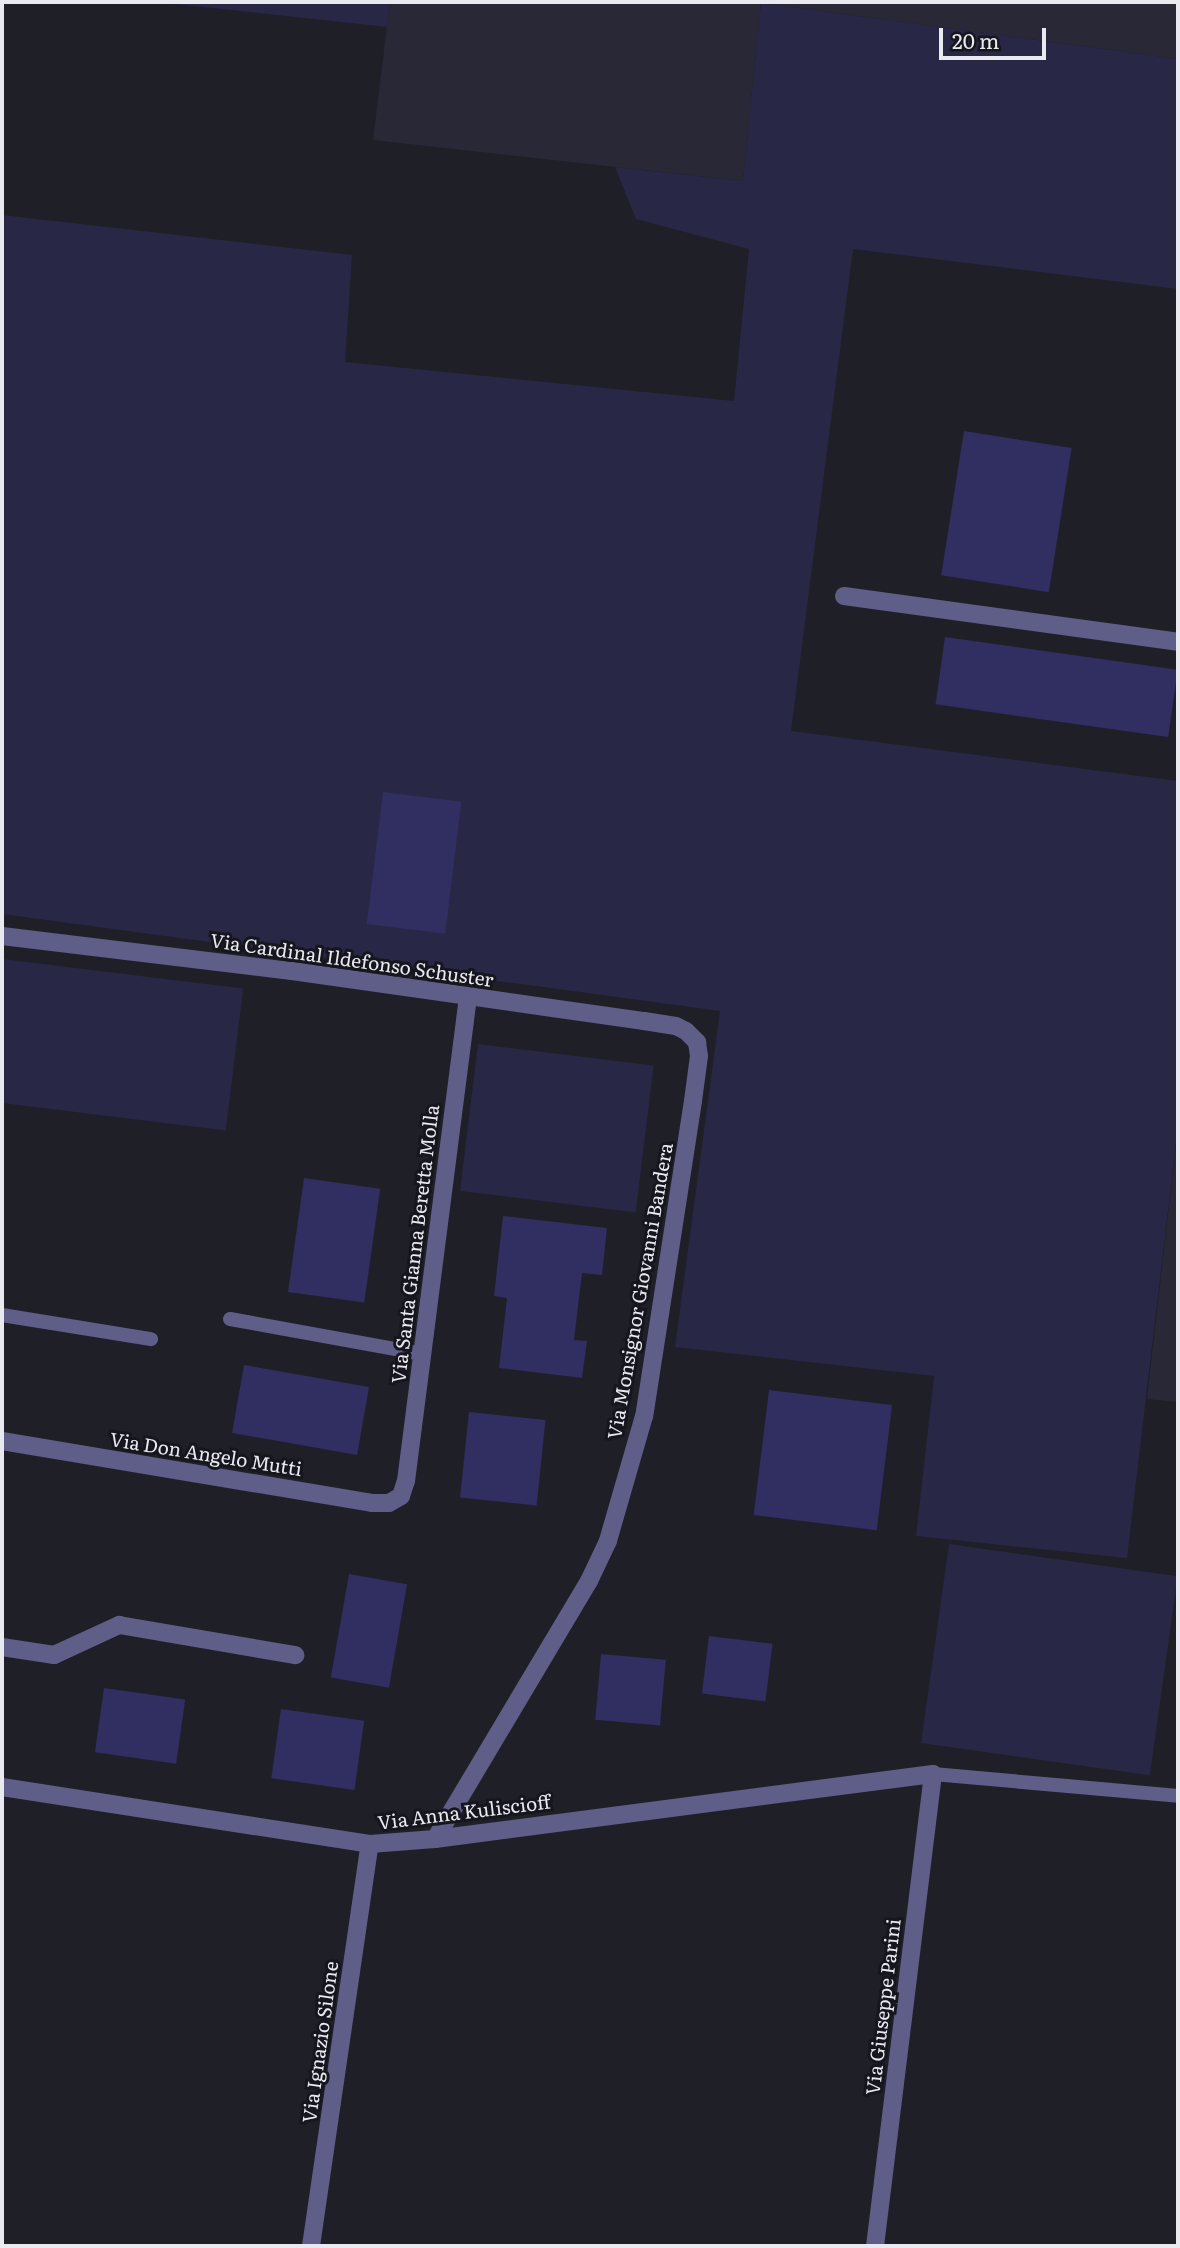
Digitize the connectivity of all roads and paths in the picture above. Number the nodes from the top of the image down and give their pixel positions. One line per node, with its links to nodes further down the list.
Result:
1 (844, 596): 2 (street)
2 (1178, 642)
3 (2, 936): 4 (street, Via Cardinal Ildefonso Schuster)
4 (468, 997): 5 (street, Via Cardinal Ildefonso Schuster); 9 (street, Via Santa Gianna Beretta Molla)
5 (694, 1037): 17 (street, Via Monsignor Giovanni Bandera)
6 (2, 1315): 8 (lane)
7 (229, 1319): 9 (lane)
8 (151, 1339)
9 (422, 1354): 11 (street, Via Santa Gianna Beretta Molla)
10 (2, 1441): 11 (street, Via Don Angelo Mutti)
11 (401, 1496)
12 (2, 1647): 13 (street)
13 (295, 1654)
14 (933, 1774): 16 (lane); 17 (street, Via Anna Kuliscioff); 20 (street, Via Giuseppe Parini)
15 (2, 1787): 18 (street, Via Anna Kuliscioff)
16 (1178, 1796)
17 (435, 1839): 18 (street, Via Anna Kuliscioff)
18 (370, 1844): 19 (street, Via Ignazio Silone)
19 (311, 2246)
20 (876, 2246)

